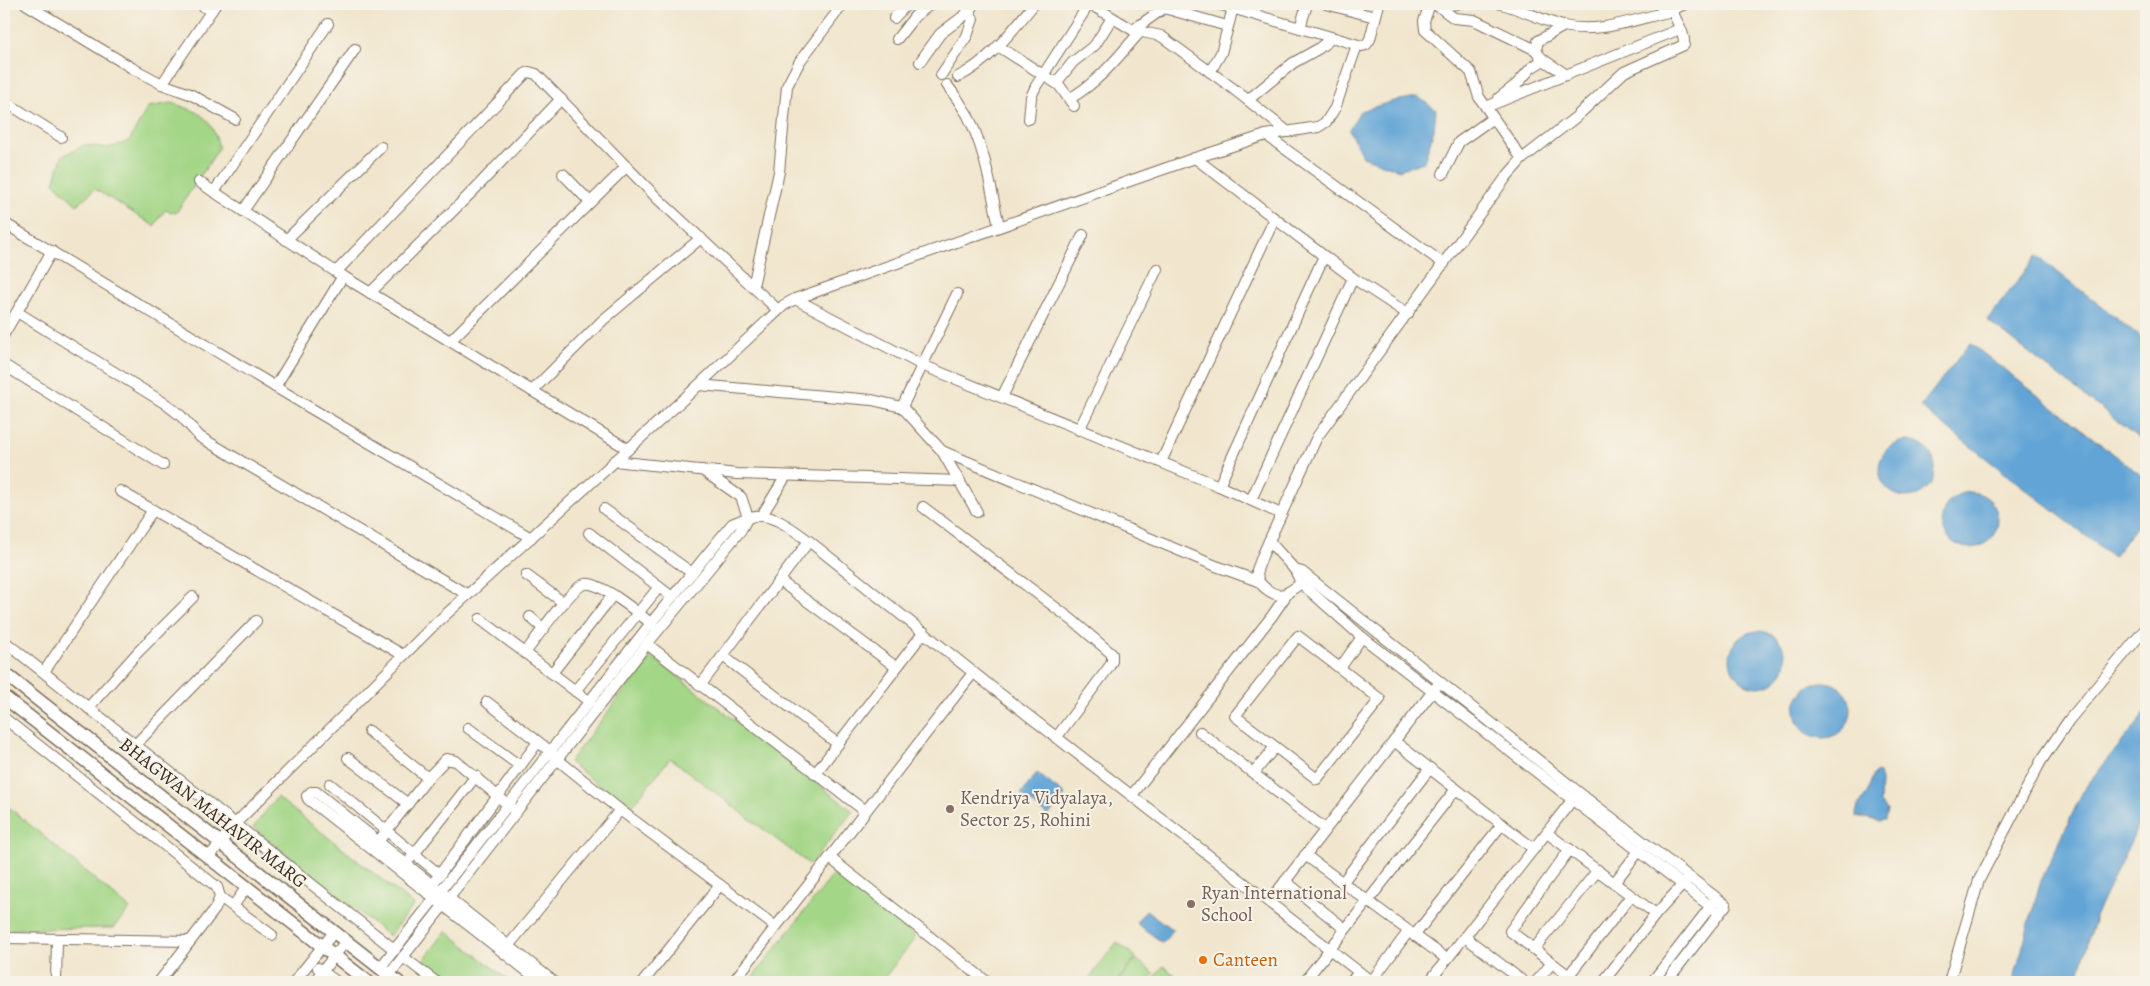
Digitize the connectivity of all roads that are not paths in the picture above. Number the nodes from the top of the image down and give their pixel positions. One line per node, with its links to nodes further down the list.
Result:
1 (26, 4): 44 (street)
2 (200, 4): 18 (street)
3 (843, 4): 78 (street)
4 (907, 4): 22 (street)
5 (931, 4): 31 (street)
6 (1034, 4): 33 (street)
7 (1089, 4): 23 (street); 40 (street)
8 (1218, 4): 17 (street)
9 (1307, 4): 27 (street)
10 (1326, 4): 21 (street)
11 (1379, 4): 21 (street)
12 (1457, 4): 16 (street)
13 (1502, 4): 26 (street)
14 (1658, 4): 20 (street)
15 (1685, 4): 20 (street)
16 (1433, 5): 35 (street); 49 (street)
17 (1233, 6): 25 (street); 27 (street)
18 (214, 7): 44 (street)
19 (972, 8): 37 (street); 39 (street)
20 (1671, 8): 26 (street); 28 (street)
21 (1375, 17): 32 (street)
22 (894, 18)
23 (1112, 18): 29 (street); 43 (street)
24 (328, 24): 63 (street)
25 (1227, 26): 29 (street); 38 (street)
26 (1564, 26): 35 (street)
27 (1300, 28): 30 (street)
28 (1680, 30): 41 (street); 58 (street)
29 (1136, 31): 38 (street); 43 (street)
30 (1332, 38): 32 (street); 48 (street)
31 (897, 39)
32 (1357, 45): 53 (street)
33 (998, 46): 40 (street); 42 (street)
34 (355, 49): 65 (street)
35 (1536, 50): 36 (street)
36 (1542, 60): 41 (street); 49 (street)
37 (920, 62)
38 (1210, 72): 48 (street)
39 (941, 75)
40 (1043, 75): 43 (street); 52 (street)
41 (1566, 76): 49 (street)
42 (958, 77)
43 (1056, 83)
44 (162, 84): 51 (street)
45 (947, 85): 68 (street)
46 (561, 99): 59 (street); 76 (street); 79 (street)
47 (4, 100): 55 (street)
48 (1248, 100): 53 (street)
49 (1491, 105): 50 (street)
50 (1493, 118): 58 (street); 61 (street)
51 (235, 119)
52 (1029, 119)
53 (1288, 132): 54 (street)
54 (1266, 135): 57 (street); 74 (street)
55 (61, 136)
56 (381, 147): 71 (street)
57 (1195, 158): 66 (street); 68 (street)
58 (1522, 160): 74 (street)
59 (626, 167): 64 (street); 70 (street)
60 (563, 174): 64 (street)
61 (1443, 174)
62 (199, 182): 63 (street)
63 (214, 192): 65 (street)
64 (590, 202): 86 (street)
65 (243, 211): 71 (street)
66 (1274, 220): 73 (street); 98 (street)
67 (4, 223): 72 (street)
68 (999, 226): 81 (street)
69 (1082, 235): 92 (street)
70 (701, 238): 78 (street); 91 (street)
71 (286, 240): 76 (street)
72 (52, 252): 83 (street); 90 (street)
73 (1324, 256): 77 (street); 103 (street)
74 (1444, 264): 84 (street)
75 (1157, 269): 94 (street)
76 (339, 274): 79 (street); 90 (street)
77 (1353, 278): 84 (street); 105 (street)
78 (754, 286): 82 (street)
79 (370, 293): 86 (street)
80 (957, 294): 88 (street)
81 (795, 299): 82 (street); 88 (street)
82 (778, 310): 89 (street)
83 (17, 312): 85 (street); 125 (street)
84 (1408, 314): 110 (street)
85 (4, 334)
86 (450, 342): 91 (street)
87 (4, 365): 99 (street)
88 (922, 365): 92 (street); 93 (street)
89 (699, 385): 93 (street); 95 (street)
90 (275, 387): 114 (street)
91 (532, 392): 95 (street)
92 (1002, 397): 94 (street)
93 (902, 407): 96 (street)
94 (1079, 430): 98 (street)
95 (628, 449): 97 (street)
96 (942, 451): 102 (street); 121 (street)
97 (614, 461): 100 (street); 114 (street)
98 (1161, 462): 103 (street)
99 (164, 465)
100 (702, 470): 101 (street); 112 (street)
101 (786, 476): 102 (street); 111 (street)
102 (960, 481): 109 (street)
103 (1219, 486): 105 (street)
104 (120, 491): 108 (street)
105 (1251, 500): 110 (street)
106 (923, 507): 162 (street)
107 (604, 509): 118 (street)
108 (153, 510): 142 (street); 146 (street)
109 (977, 512)
110 (1281, 514): 115 (street)
111 (762, 515): 112 (street); 116 (street)
112 (748, 518): 118 (street); 134 (street)
113 (588, 533): 123 (street)
114 (531, 538): 125 (street)
115 (1269, 541): 117 (street); 121 (street)
116 (809, 542): 120 (street); 137 (street)
117 (1295, 570): 122 (street); 150 (street)
118 (692, 573): 128 (street)
119 (526, 575): 129 (street)
120 (780, 581): 143 (street); 144 (street)
121 (1258, 581): 124 (street)
122 (1301, 583): 124 (street); 138 (street)
123 (658, 587): 128 (street); 130 (street)
124 (1287, 594): 179 (street)
125 (468, 595): 142 (street)
126 (613, 595): 129 (street); 130 (street); 148 (street)
127 (193, 597): 157 (street)
128 (672, 597): 134 (street)
129 (564, 603): 136 (street)
130 (637, 614): 134 (street); 152 (street)
131 (530, 617): 136 (street)
132 (480, 619): 141 (street)
133 (256, 621): 165 (street)
134 (655, 627): 140 (street); 156 (street)
135 (2146, 628): 261 (street)
136 (544, 629): 141 (street)
137 (924, 632): 144 (street); 149 (street)
138 (1362, 637): 145 (street); 153 (street)
139 (4, 641): 146 (street)
140 (647, 644): 151 (street); 168 (street)
141 (525, 653): 148 (street)
142 (403, 655): 185 (street)
143 (723, 656): 151 (street); 166 (street)
144 (896, 667): 166 (street)
145 (1340, 668): 167 (street); 167 (street)
146 (44, 672): 157 (street)
147 (4, 673): 190 (main road, BHAGWAN MAHAVIR MARG)
148 (552, 673): 152 (street)
149 (973, 673): 162 (street); 184 (street)
150 (1441, 683): 153 (street); 203 (street)
151 (700, 686): 173 (street)
152 (576, 691): 156 (street)
153 (1433, 692): 163 (street); 180 (street)
154 (4, 697): 197 (main road, BHAGWAN MAHAVIR MARG)
155 (487, 702): 164 (street)
156 (590, 702): 168 (street)
157 (88, 708): 165 (street)
158 (4, 718): 210 (street)
159 (468, 728): 170 (street)
160 (369, 731): 175 (street)
161 (1200, 732): 172 (street)
162 (1056, 738): 179 (street)
163 (1394, 741): 171 (street); 187 (street)
164 (538, 742): 168 (street); 170 (street)
165 (134, 744): 185 (street)
166 (838, 744): 173 (street)
167 (1275, 747): 172 (street)
168 (554, 755): 182 (street); 183 (street)
169 (348, 758): 181 (street)
170 (520, 766): 178 (street)
171 (1430, 768): 177 (street); 204 (street)
172 (1254, 773): 187 (street)
173 (815, 774): 184 (street)
174 (476, 776): 175 (street); 178 (street); 195 (street)
175 (428, 778): 181 (street)
176 (330, 784): 188 (street)
177 (1456, 789): 186 (street); 212 (street)
178 (498, 795): 182 (street); 201 (street)
179 (1132, 795): 213 (street)
180 (1572, 800): 189 (street); 194 (street)
181 (408, 804): 188 (street)
182 (512, 808): 211 (street)
183 (620, 810): 206 (street); 228 (street)
184 (866, 811): 198 (street)
185 (235, 824): 190 (street); 231 (street)
186 (1502, 824): 192 (street); 221 (street)
187 (1325, 829): 196 (street)
188 (387, 831): 191 (street); 195 (street)
189 (1547, 833): 192 (street); 193 (street)
190 (220, 842): 197 (street); 219 (main road, BHAGWAN MAHAVIR MARG)
191 (377, 843): 199 (street); 211 (street)
192 (1534, 848): 222 (street)
193 (1570, 850): 200 (street); 230 (street)
194 (1639, 851): 203 (street); 205 (street)
195 (414, 854): 199 (street); 201 (street)
196 (1305, 855): 202 (street); 204 (street)
197 (209, 857): 208 (main road, BHAGWAN MAHAVIR MARG)
198 (830, 858): 217 (street); 251 (street)
199 (406, 865): 207 (street)
200 (1598, 870): 205 (street); 230 (street)
201 (440, 875): 207 (street)
202 (1285, 881): 213 (street); 218 (street)
203 (1686, 882): 214 (street); 216 (street)
204 (1342, 883): 212 (street)
205 (1614, 883): 209 (street)
206 (720, 885): 217 (street); 249 (street)
207 (431, 886): 211 (street)
208 (247, 887): 215 (street); 227 (main road, BHAGWAN MAHAVIR MARG)
209 (1631, 896): 216 (street); 239 (street)
210 (220, 897): 215 (street); 225 (street)
211 (442, 899): 228 (street); 231 (street); 247 (street)
212 (1367, 901): 218 (street); 221 (street)
213 (1269, 902): 229 (street)
214 (1714, 902): 259 (street); 260 (street)
215 (233, 906): 220 (street)
216 (1656, 914): 258 (street)
217 (776, 927): 250 (street)
218 (1345, 929): 229 (street)
219 (334, 932): 226 (main road, BHAGWAN MAHAVIR MARG); 227 (street)
220 (272, 934)
221 (1411, 934): 233 (street); 254 (street)
222 (1465, 937): 233 (street); 256 (street)
223 (4, 938): 224 (street)
224 (56, 939): 225 (street); 240 (street)
225 (190, 941): 241 (street)
226 (346, 941): 232 (street); 238 (main road, BHAGWAN MAHAVIR MARG)
227 (322, 946): 232 (main road); 234 (street)
228 (508, 946): 248 (street)
229 (1329, 949): 237 (street); 252 (street)
230 (1534, 949): 235 (street)
231 (399, 954): 238 (street); 246 (street)
232 (334, 956): 236 (street); 245 (main road)
233 (1447, 959): 255 (street)
234 (310, 962): 236 (street); 242 (street)
235 (1552, 963): 239 (street); 257 (street)
236 (322, 971): 243 (street); 244 (street)
237 (1359, 972): 253 (street); 254 (street)
238 (389, 975)
239 (1573, 979)
240 (56, 982)
241 (159, 982)
242 (294, 982)
243 (314, 982)
244 (337, 982)
245 (368, 982)
246 (436, 982)
247 (540, 982)
248 (554, 982)
249 (643, 982)
250 (733, 982)
251 (987, 982)
252 (1304, 982)
253 (1351, 982)
254 (1372, 982)
255 (1429, 982)
256 (1524, 982)
257 (1536, 982)
258 (1603, 982)
259 (1652, 982)
260 (1666, 982)
261 (1949, 982)

